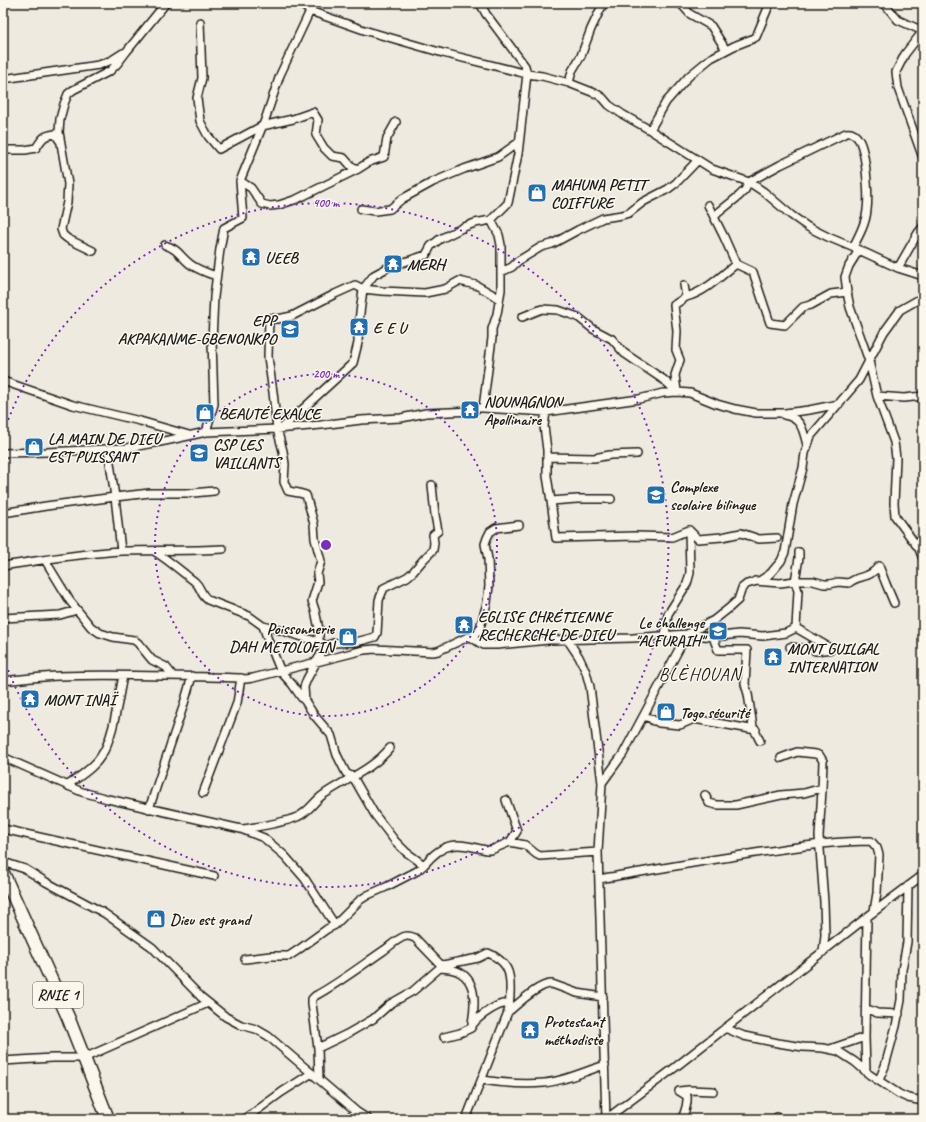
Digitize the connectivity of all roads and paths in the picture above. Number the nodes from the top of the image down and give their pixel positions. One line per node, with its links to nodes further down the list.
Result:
1 (166, 3): 11 (street)
2 (300, 3): 8 (street)
3 (480, 3): 13 (street)
4 (602, 3): 15 (street)
5 (678, 3): 12 (street)
6 (770, 3): 12 (street)
7 (884, 3): 10 (street)
8 (310, 11): 13 (street); 17 (street)
9 (200, 22): 17 (street)
10 (923, 31): 22 (street)
11 (126, 50): 14 (street); 20 (street)
12 (726, 50): 18 (street)
13 (527, 74): 15 (street); 19 (street)
14 (3, 79)
15 (569, 83): 18 (street)
16 (396, 122): 24 (street)
17 (262, 126): 24 (street); 25 (street)
18 (650, 130): 23 (street)
19 (520, 142): 28 (street); 30 (street)
20 (61, 143): 21 (street); 34 (street)
21 (3, 150)
22 (923, 158)
23 (698, 160): 26 (street); 37 (street)
24 (358, 169): 25 (street)
25 (240, 180): 38 (street)
26 (749, 182): 29 (street); 33 (street); 33 (street)
27 (708, 205): 29 (street)
28 (361, 208)
29 (714, 217): 35 (street)
30 (491, 220): 37 (street); 41 (street)
31 (923, 227): 36 (street)
32 (165, 245): 38 (street)
33 (856, 249): 36 (street); 42 (street)
34 (93, 251)
35 (736, 264): 42 (street); 43 (street)
36 (898, 268): 39 (street)
37 (501, 272): 45 (street)
38 (216, 276): 57 (street)
39 (923, 276)
40 (684, 285): 43 (street)
41 (364, 289): 45 (street); 56 (street); 56 (street)
42 (847, 292): 47 (street)
43 (686, 297): 49 (street)
44 (923, 297): 47 (street)
45 (499, 299): 53 (street)
46 (522, 317): 49 (street)
47 (869, 361): 50 (street); 52 (street)
48 (3, 381): 58 (street)
49 (677, 392): 54 (street); 55 (street)
50 (877, 396): 51 (street); 77 (street)
51 (923, 396)
52 (839, 404): 55 (street); 59 (street)
53 (483, 408): 54 (street); 56 (street)
54 (546, 412): 63 (street)
55 (774, 413): 59 (street)
56 (279, 429): 57 (street); 92 (street)
57 (206, 432): 58 (street)
58 (189, 435): 60 (street)
59 (807, 445): 81 (street)
60 (108, 449): 61 (street); 66 (street)
61 (3, 453)
62 (637, 454): 63 (street)
63 (547, 457): 68 (street)
64 (432, 485): 93 (street)
65 (214, 491): 66 (street)
66 (115, 497): 69 (street); 74 (street)
67 (611, 499): 68 (street)
68 (550, 501): 71 (street)
69 (3, 513)
70 (519, 525): 90 (street)
71 (689, 530): 72 (street); 88 (street)
72 (778, 538)
73 (223, 549): 75 (street)
74 (121, 551): 75 (street); 78 (street)
75 (154, 551): 85 (street)
76 (799, 552): 80 (street)
77 (923, 559)
78 (45, 560): 79 (street); 83 (street)
79 (3, 566)
80 (796, 579): 81 (street); 82 (street); 86 (street)
81 (755, 581): 87 (street)
82 (894, 603)
83 (77, 610): 84 (street); 98 (street)
84 (3, 618)
85 (263, 626): 92 (street); 96 (street)
86 (796, 628): 89 (street); 94 (street)
87 (687, 634): 88 (street); 89 (street); 103 (street)
88 (665, 636): 91 (street)
89 (713, 637): 104 (street)
90 (471, 638): 91 (street); 95 (street)
91 (567, 639): 110 (street)
92 (319, 642): 93 (street)
93 (328, 645): 95 (street)
94 (790, 647)
95 (316, 663): 96 (street); 102 (street)
96 (281, 672): 100 (street); 102 (street)
97 (123, 676): 98 (street); 101 (street); 111 (street)
98 (173, 676): 99 (street)
99 (192, 676): 100 (street); 116 (street)
100 (241, 678): 113 (street)
101 (3, 681)
102 (305, 700): 109 (street)
103 (644, 716): 104 (street); 110 (street)
104 (756, 730): 105 (street)
105 (760, 741)
106 (390, 748): 109 (street)
107 (3, 757): 111 (street)
108 (781, 758): 112 (street)
109 (349, 775): 117 (street); 127 (street)
110 (602, 783): 125 (street)
111 (67, 786): 116 (street)
112 (822, 788): 114 (street); 123 (street)
113 (202, 793)
114 (705, 795)
115 (506, 800): 120 (street)
116 (149, 809): 119 (street)
117 (270, 824): 119 (street); 121 (street)
118 (3, 829): 130 (street)
119 (241, 829): 121 (street)
120 (517, 831): 122 (street); 124 (street)
121 (264, 838): 135 (street)
122 (510, 842): 124 (street); 127 (street)
123 (820, 844): 131 (street); 133 (street); 136 (street)
124 (525, 845): 125 (street)
125 (598, 852): 131 (street)
126 (3, 862): 140 (street)
127 (424, 865): 135 (street)
128 (3, 873): 151 (highway, RNIE 1)
129 (923, 875): 132 (street)
130 (214, 876)
131 (599, 879): 139 (street)
132 (908, 886): 133 (street); 144 (street)
133 (874, 911): 134 (street)
134 (867, 917): 136 (street); 142 (street)
135 (335, 925): 137 (street)
136 (823, 952): 146 (street)
137 (245, 959)
138 (441, 967): 141 (street); 145 (street); 149 (street); 149 (street)
139 (602, 996): 143 (street); 153 (street)
140 (208, 1003): 151 (street); 155 (street)
141 (510, 1004): 143 (street); 145 (street)
142 (866, 1011): 144 (street); 148 (street)
143 (508, 1012): 157 (street)
144 (899, 1014): 158 (street)
145 (472, 1023): 147 (street)
146 (725, 1028): 150 (street); 167 (street)
147 (444, 1037)
148 (866, 1037): 150 (street); 154 (street)
149 (318, 1048): 156 (street)
150 (830, 1049): 154 (street)
151 (84, 1058): 152 (street); 162 (highway, RNIE 1)
152 (3, 1061)
153 (605, 1065): 157 (street); 167 (street)
154 (866, 1072): 158 (street)
155 (312, 1073): 156 (street); 163 (street)
156 (319, 1079): 161 (street)
157 (482, 1080): 166 (street)
158 (879, 1080): 160 (street)
159 (713, 1091): 168 (street)
160 (923, 1101)
161 (357, 1112): 164 (street); 165 (street)
162 (108, 1119)
163 (244, 1119)
164 (346, 1119)
165 (368, 1119)
166 (466, 1119)
167 (606, 1119)
168 (682, 1119)

